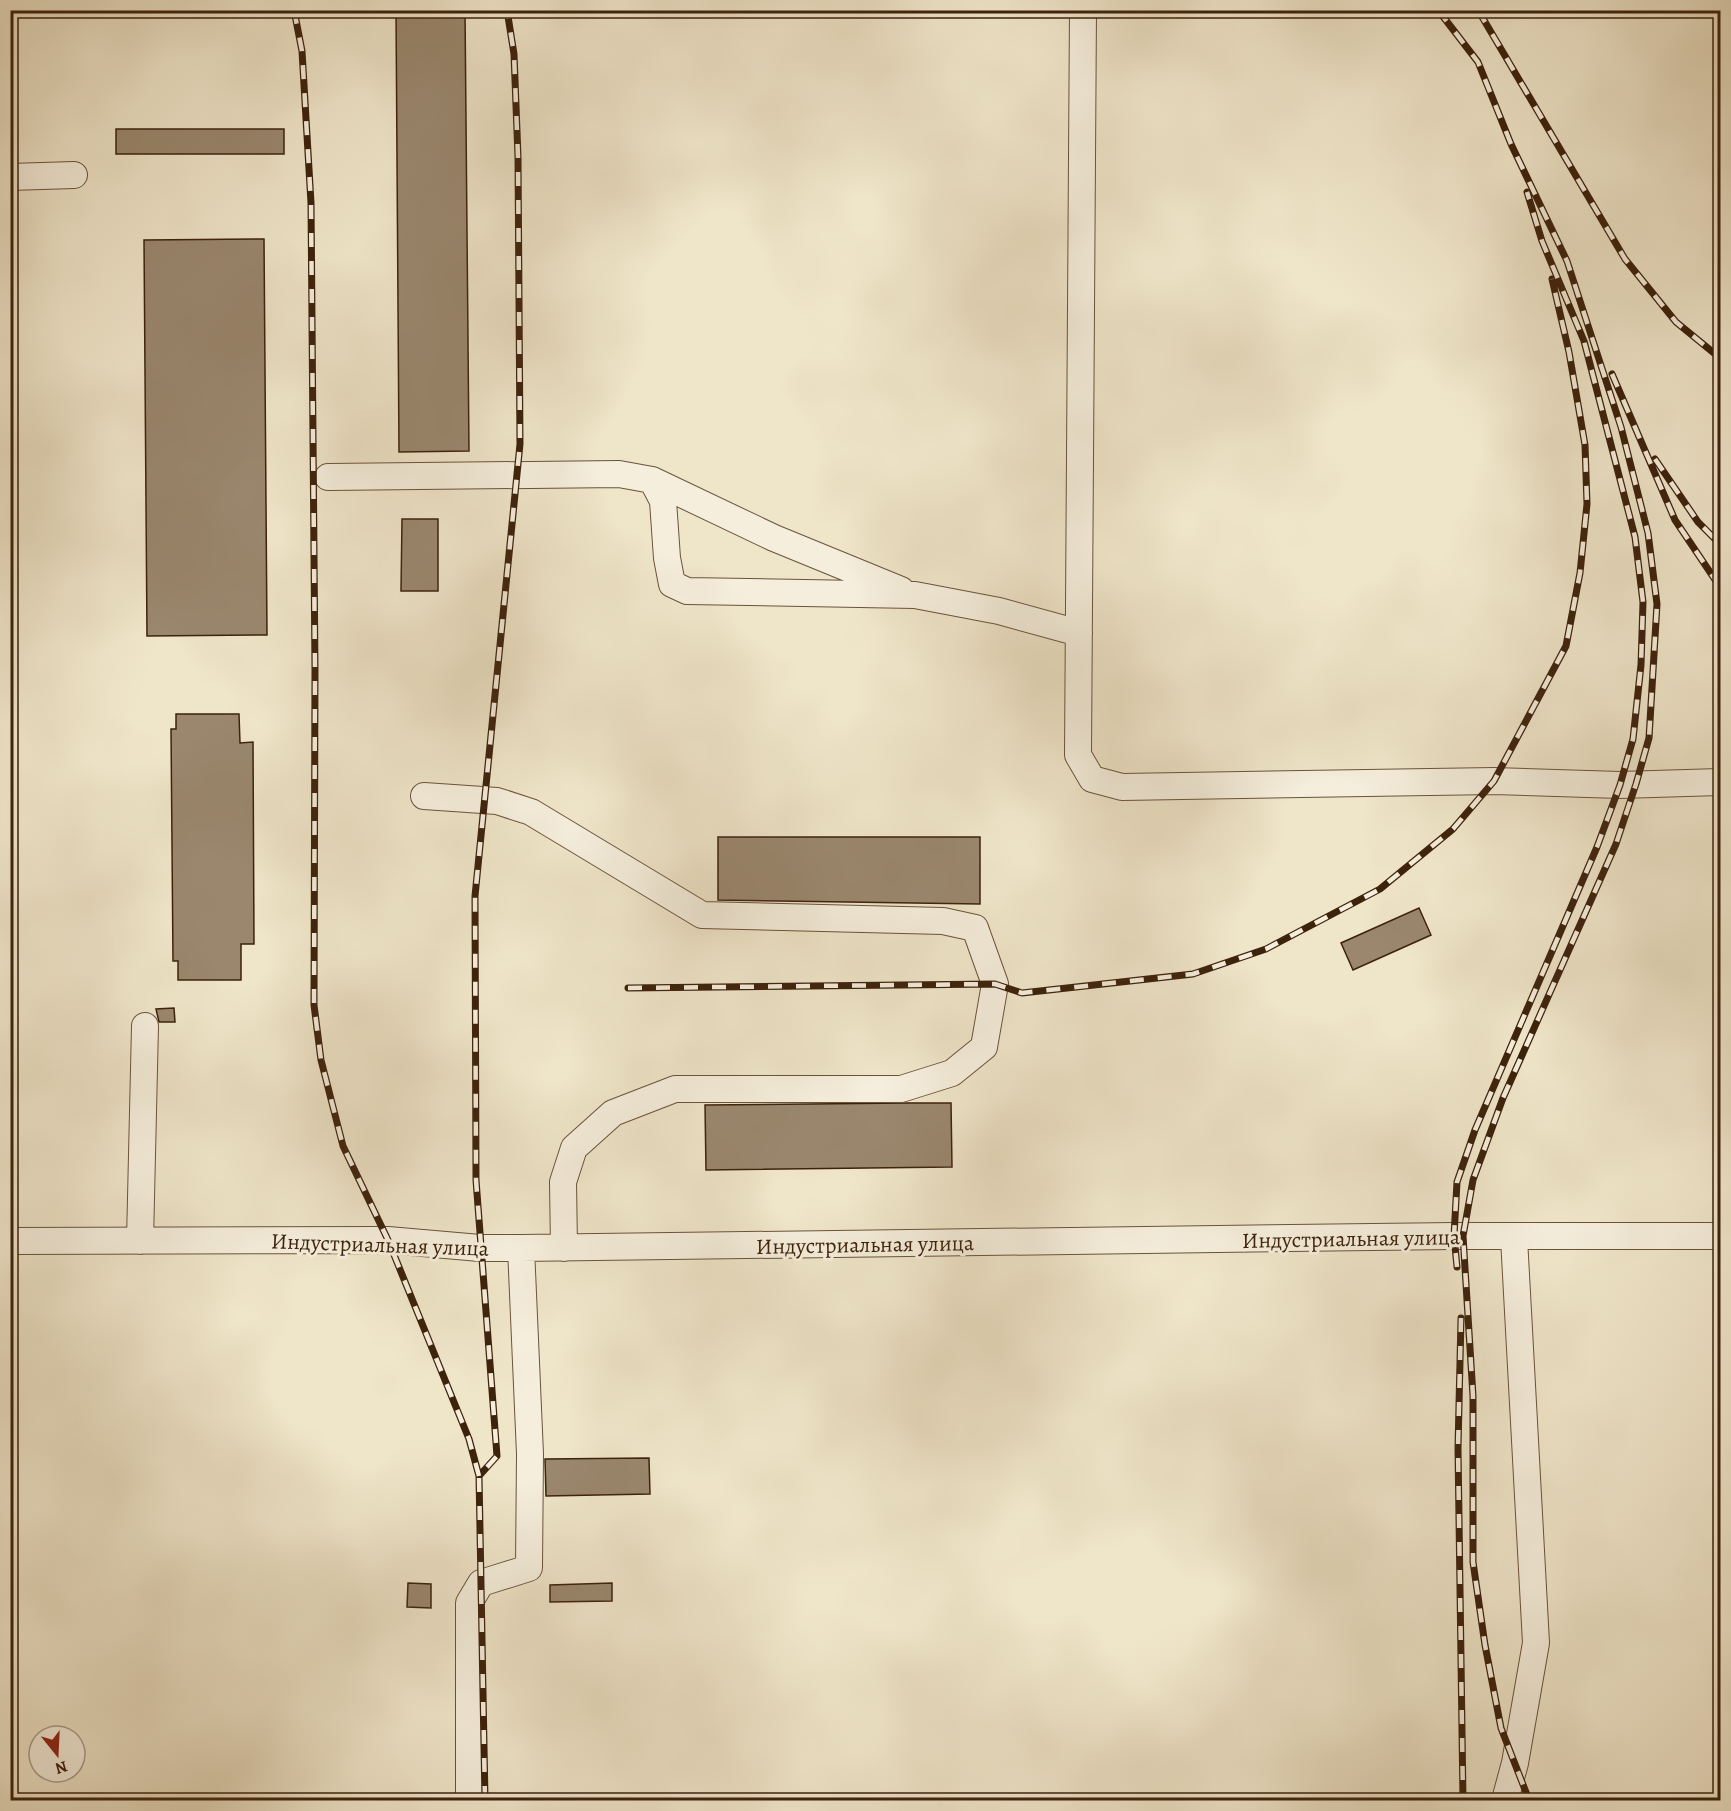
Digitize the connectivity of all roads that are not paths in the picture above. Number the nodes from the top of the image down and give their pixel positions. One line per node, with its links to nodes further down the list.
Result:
1 (1083, 10): 7 (street)
2 (74, 175): 3 (street)
3 (10, 177)
4 (328, 477): 5 (street)
5 (652, 480): 6 (street); 6 (street)
6 (915, 596): 7 (street)
7 (1079, 633): 8 (street)
8 (1720, 782)
9 (424, 796): 16 (street)
10 (145, 1026): 14 (street)
11 (1720, 1236): 12 (street, Индустриальная улица)
12 (1514, 1238): 16 (street, Индустриальная улица); 18 (street)
13 (10, 1241): 14 (street, Индустриальная улица)
14 (140, 1241): 15 (street, Индустриальная улица)
15 (520, 1248): 16 (street, Индустриальная улица); 17 (street)
16 (564, 1248)
17 (469, 1800)
18 (1505, 1800)

